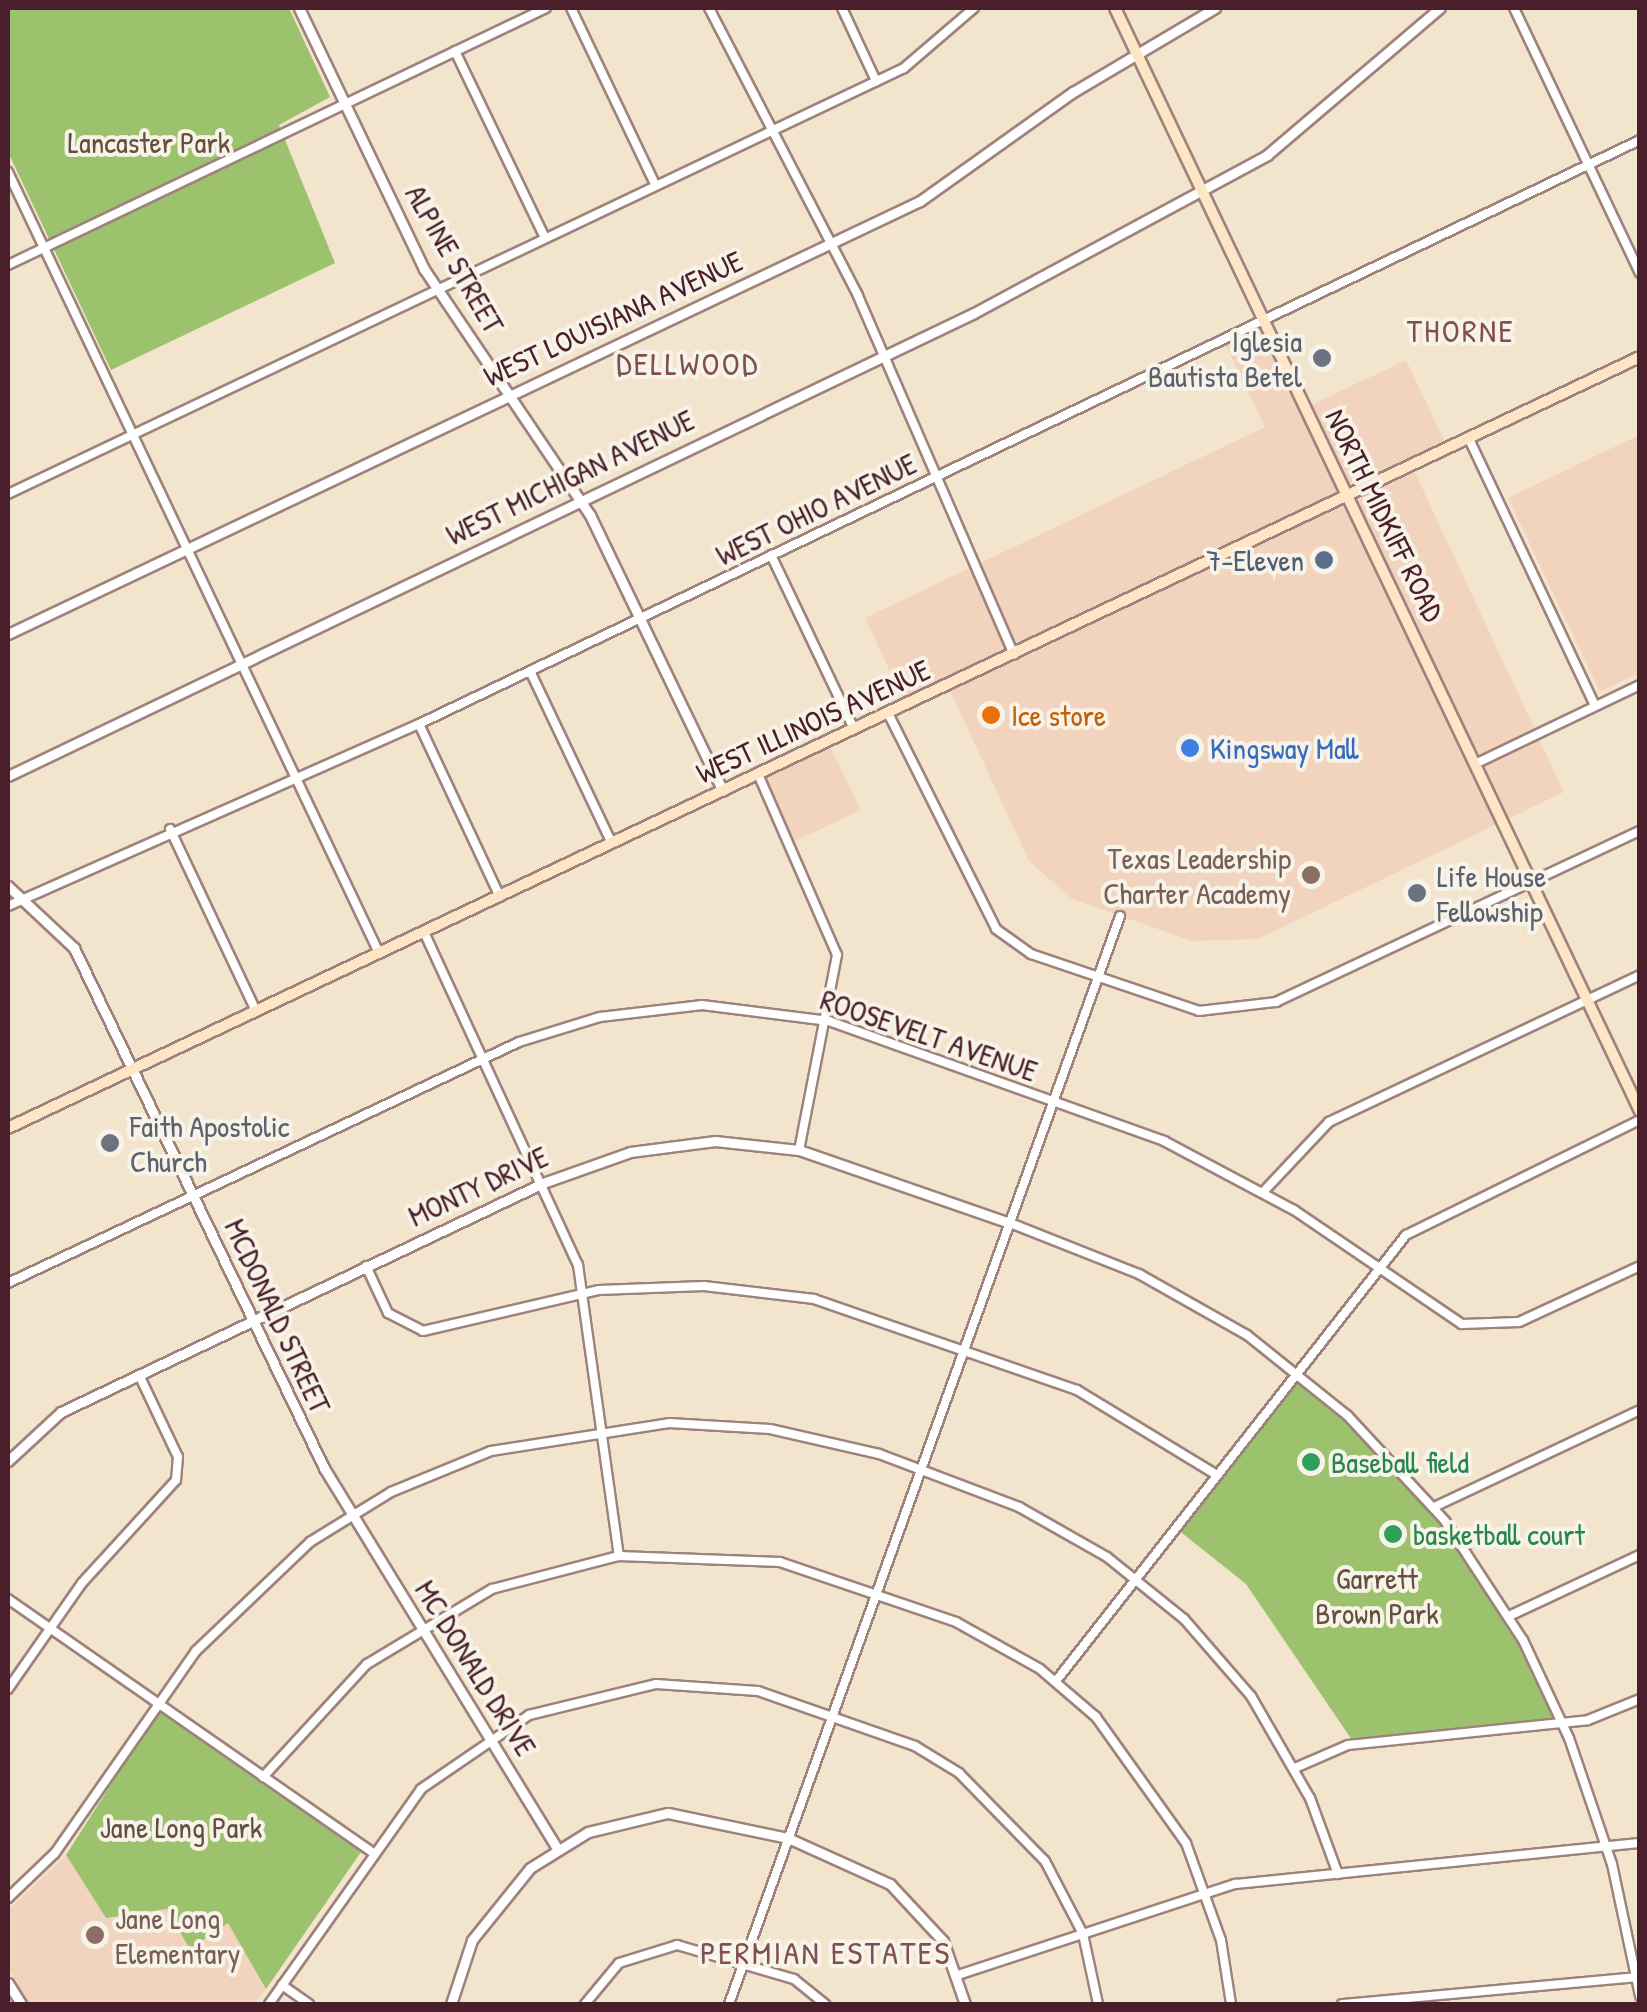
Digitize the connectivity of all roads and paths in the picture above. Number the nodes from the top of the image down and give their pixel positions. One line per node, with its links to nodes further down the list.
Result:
1 (299, 8): 14 (street, ALPINE STREET)
2 (546, 8): 11 (street)
3 (572, 8): 19 (street)
4 (709, 8): 15 (street)
5 (842, 8): 13 (street)
6 (974, 8): 13 (street)
7 (1115, 8): 12 (main road, NORTH MIDKIFF ROAD)
8 (1216, 8): 12 (street, WEST LOUISIANA AVENUE)
9 (1440, 8): 20 (street, WEST MICHIGAN AVENUE)
10 (1514, 8): 17 (street)
11 (456, 51): 14 (street); 21 (street)
12 (1137, 55): 20 (main road, NORTH MIDKIFF ROAD); 22 (street, WEST LOUISIANA AVENUE)
13 (876, 81): 15 (street)
14 (345, 103): 23 (street); 26 (street, ALPINE STREET)
15 (768, 131): 19 (street); 22 (street)
16 (1640, 140): 17 (street, WEST OHIO AVENUE)
17 (1588, 164): 25 (street); 27 (street, WEST OHIO AVENUE)
18 (8, 172): 23 (street)
19 (656, 184): 21 (street)
20 (1199, 188): 27 (main road, NORTH MIDKIFF ROAD); 28 (street, WEST MICHIGAN AVENUE)
21 (544, 236): 26 (street)
22 (828, 245): 28 (street); 30 (street, WEST LOUISIANA AVENUE)
23 (43, 246): 24 (street); 31 (street)
24 (8, 265)
25 (1640, 273)
26 (436, 288): 30 (street, ALPINE STREET); 31 (street)
27 (1263, 320): 33 (street, WEST OHIO AVENUE); 35 (main road, NORTH MIDKIFF ROAD)
28 (883, 357): 33 (street); 36 (street, WEST MICHIGAN AVENUE)
29 (1640, 357): 32 (main road, WEST ILLINOIS AVENUE)
30 (508, 394): 36 (street, ALPINE STREET); 37 (street, WEST LOUISIANA AVENUE)
31 (132, 434): 34 (street); 37 (street)
32 (1469, 439): 35 (main road, WEST ILLINOIS AVENUE); 45 (street)
33 (930, 479): 38 (street, WEST OHIO AVENUE); 41 (street)
34 (8, 494)
35 (1348, 496): 41 (main road, WEST ILLINOIS AVENUE); 49 (main road, NORTH MIDKIFF ROAD)
36 (580, 498): 39 (street, ALPINE STREET); 42 (street, WEST MICHIGAN AVENUE)
37 (185, 550): 40 (street, WEST LOUISIANA AVENUE); 42 (street)
38 (771, 556): 39 (street, WEST OHIO AVENUE); 48 (street)
39 (640, 618): 43 (street, WEST OHIO AVENUE); 53 (street, ALPINE STREET)
40 (8, 634)
41 (1014, 654): 46 (main road, WEST ILLINOIS AVENUE)
42 (240, 664): 51 (street, WEST MICHIGAN AVENUE); 52 (street)
43 (530, 671): 47 (street, WEST OHIO AVENUE); 56 (street)
44 (1640, 685): 45 (street)
45 (1595, 706): 49 (street)
46 (888, 714): 48 (main road, WEST ILLINOIS AVENUE); 65 (street)
47 (419, 724): 52 (street, WEST OHIO AVENUE); 59 (street)
48 (854, 729): 50 (main road, WEST ILLINOIS AVENUE)
49 (1476, 764): 57 (main road, NORTH MIDKIFF ROAD)
50 (758, 774): 53 (main road, WEST ILLINOIS AVENUE); 68 (street)
51 (8, 776)
52 (295, 779): 54 (street, WEST OHIO AVENUE); 63 (street)
53 (723, 791): 56 (main road, WEST ILLINOIS AVENUE)
54 (170, 829): 60 (street, WEST OHIO AVENUE); 67 (street)
55 (1640, 831): 57 (street)
56 (612, 844): 59 (main road, WEST ILLINOIS AVENUE)
57 (1532, 882): 65 (street); 66 (main road, NORTH MIDKIFF ROAD)
58 (8, 886): 60 (street, MCDONALD STREET)
59 (500, 896): 62 (main road, WEST ILLINOIS AVENUE)
60 (13, 903): 70 (street, MCDONALD STREET)
61 (1120, 916): 65 (street)
62 (424, 932): 63 (main road, WEST ILLINOIS AVENUE); 69 (street)
63 (379, 953): 67 (main road, WEST ILLINOIS AVENUE)
64 (1640, 975): 66 (street)
65 (1098, 978): 71 (street)
66 (1587, 1000): 72 (main road, NORTH MIDKIFF ROAD); 77 (street)
67 (256, 1011): 70 (main road, WEST ILLINOIS AVENUE)
68 (828, 1021): 69 (street, ROOSEVELT AVENUE); 71 (street, ROOSEVELT AVENUE); 75 (street)
69 (484, 1058): 76 (street); 78 (street, ROOSEVELT AVENUE)
70 (132, 1070): 74 (main road, WEST ILLINOIS AVENUE); 78 (street, MCDONALD STREET)
71 (1054, 1100): 77 (street, ROOSEVELT AVENUE); 79 (street)
72 (1640, 1112)
73 (1640, 1120): 82 (street)
74 (8, 1128)
75 (799, 1150): 76 (street, MONTY DRIVE); 79 (street, MONTY DRIVE)
76 (543, 1183): 80 (street, MONTY DRIVE); 84 (street)
77 (1262, 1192): 82 (street, ROOSEVELT AVENUE)
78 (193, 1195): 83 (street, ROOSEVELT AVENUE); 85 (street, MCDONALD STREET)
79 (1010, 1224): 86 (street); 87 (street)
80 (366, 1266): 84 (street); 85 (street, MONTY DRIVE)
81 (1640, 1266): 82 (street, ROOSEVELT AVENUE)
82 (1378, 1270): 87 (street)
83 (8, 1283)
84 (583, 1292): 86 (street); 90 (street)
85 (254, 1320): 88 (street, MONTY DRIVE); 95 (street, MCDONALD STREET)
86 (964, 1346): 92 (street); 93 (street)
87 (1298, 1372): 93 (street); 94 (street)
88 (139, 1375): 91 (street, MONTY DRIVE); 103 (street)
89 (1640, 1410): 94 (street)
90 (603, 1427): 92 (street); 95 (street); 97 (street)
91 (8, 1460)
92 (922, 1470): 98 (street); 99 (street)
93 (1216, 1475): 98 (street)
94 (1434, 1507): 101 (street)
95 (352, 1515): 102 (street, MC DONALD DRIVE); 107 (street)
96 (1640, 1555): 101 (street)
97 (619, 1556): 99 (street); 102 (street)
98 (1137, 1578): 104 (street); 111 (street)
99 (876, 1592): 104 (street); 108 (street)
100 (8, 1600): 103 (street)
101 (1509, 1616): 109 (street)
102 (420, 1626): 110 (street, MC DONALD DRIVE); 112 (street)
103 (49, 1628): 105 (street); 107 (street)
104 (1056, 1681): 119 (street)
105 (8, 1689)
106 (1640, 1699): 109 (street)
107 (157, 1702): 112 (street); 120 (street)
108 (833, 1715): 110 (street); 113 (street); 121 (street)
109 (1561, 1722): 111 (street); 116 (street)
110 (489, 1736): 115 (street, MC DONALD DRIVE); 117 (street)
111 (1295, 1768): 118 (street)
112 (262, 1777): 117 (street)
113 (788, 1838): 115 (street); 122 (street); 123 (street)
114 (1640, 1843): 116 (street)
115 (558, 1848): 131 (street)
116 (1607, 1849): 118 (street); 124 (street)
117 (371, 1850): 126 (street)
118 (1338, 1874): 119 (street)
119 (1207, 1893): 121 (street); 137 (street)
120 (8, 1898)
121 (1083, 1934): 123 (street); 136 (street)
122 (744, 1961): 132 (street); 133 (street); 134 (street)
123 (958, 1975): 135 (street)
124 (1638, 1977): 127 (street); 138 (street)
125 (8, 1983): 128 (street)
126 (282, 1985): 129 (street); 130 (street)
127 (1640, 1996)
128 (21, 2004)
129 (268, 2004)
130 (309, 2004)
131 (450, 2004)
132 (585, 2004)
133 (730, 2004)
134 (825, 2004)
135 (965, 2004)
136 (1098, 2004)
137 (1231, 2004)
138 (1342, 2004)

